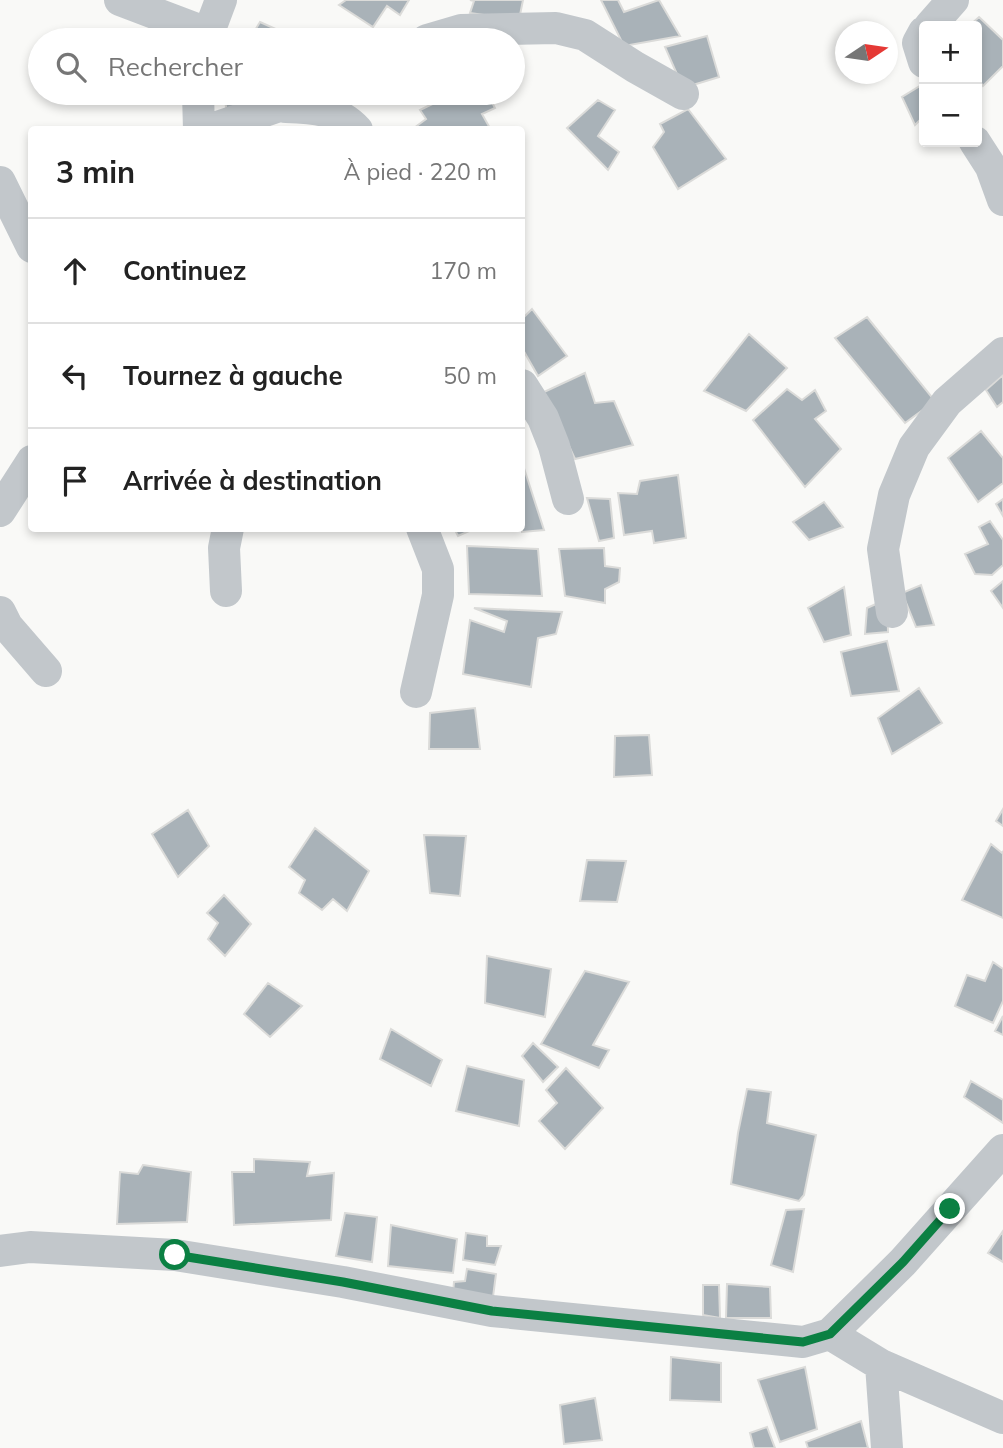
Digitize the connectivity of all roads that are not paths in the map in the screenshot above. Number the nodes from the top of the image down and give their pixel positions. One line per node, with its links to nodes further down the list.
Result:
1 (120, 0): 5 (street)
2 (221, 0): 6 (street)
3 (953, 0): 4 (street)
4 (934, 21)
5 (186, 28)
6 (210, 28)
7 (525, 29): 8 (street)
8 (682, 94)
9 (198, 105): 12 (street)
10 (286, 105): 11 (street)
11 (281, 107): 13 (street); 14 (street)
12 (199, 126)
13 (222, 126)
14 (353, 126)
15 (978, 147): 17 (street)
16 (0, 182): 18 (street)
17 (1003, 200)
18 (28, 239)
19 (1003, 354): 28 (street)
20 (525, 390): 22 (street)
21 (28, 467): 23 (street)
22 (568, 499)
23 (0, 511)
24 (227, 532): 26 (street)
25 (424, 532): 30 (street)
26 (226, 591)
27 (0, 611): 29 (street)
28 (892, 612)
29 (46, 671)
30 (416, 692)
31 (1003, 1150): 33 (street)
32 (0, 1251): 33 (street)
33 (830, 1334): 34 (street)
34 (881, 1365): 35 (street); 36 (street)
35 (1003, 1418)
36 (887, 1448)

